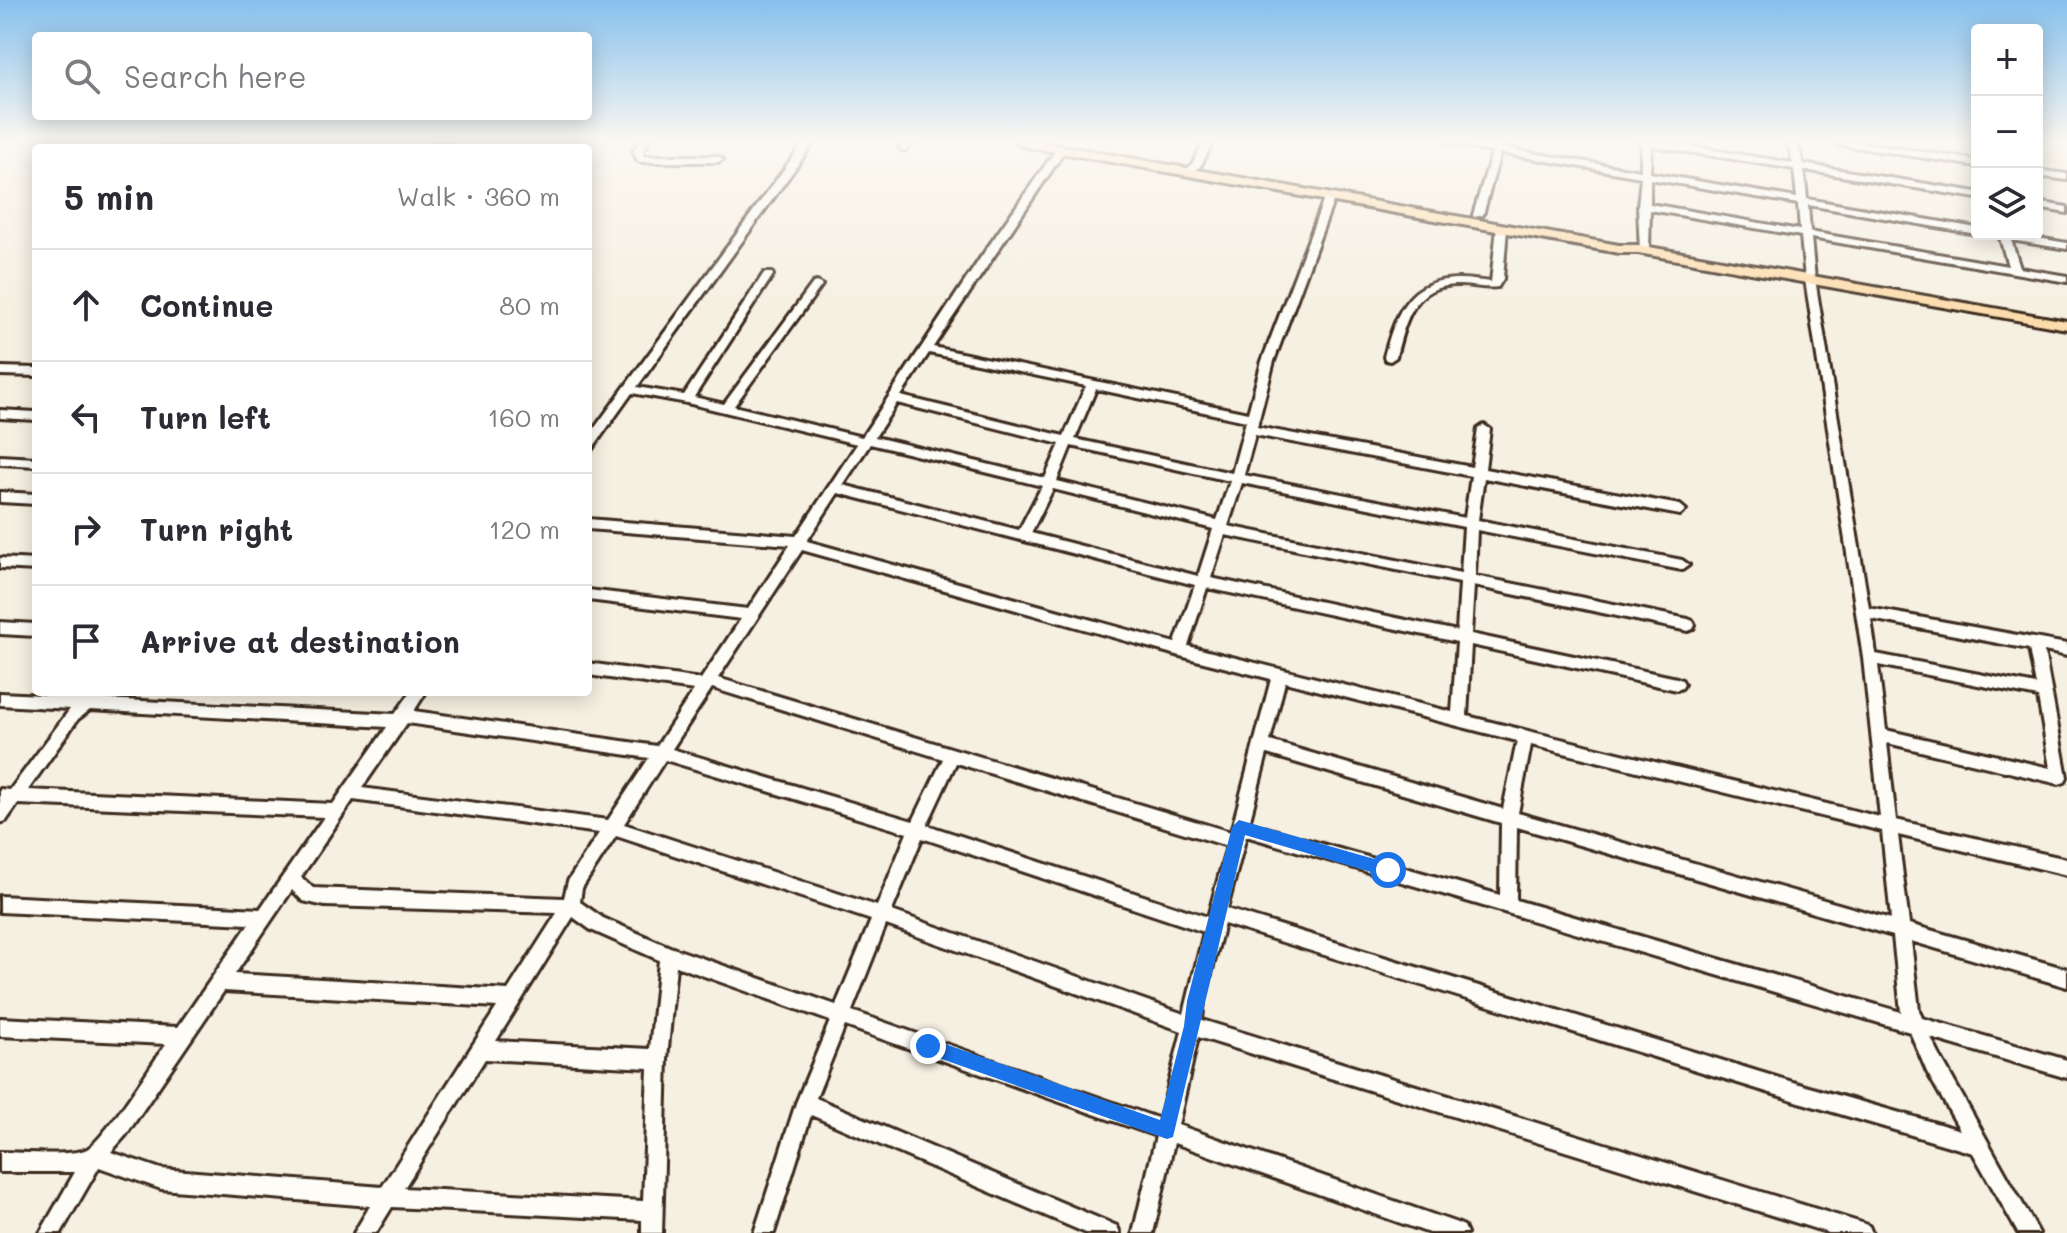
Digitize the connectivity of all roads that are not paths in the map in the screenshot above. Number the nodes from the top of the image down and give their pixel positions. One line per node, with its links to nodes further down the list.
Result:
1 (1329, 199): 38 (street)
2 (767, 200): 32 (street)
3 (1027, 200): 27 (street)
4 (1332, 200): 14 (main road)
5 (1382, 200): 13 (main road)
6 (1482, 200): 13 (street)
7 (1643, 200): 10 (street)
8 (1792, 200): 9 (street)
9 (1801, 201): 15 (street); 16 (street)
10 (1643, 206): 16 (street); 20 (street)
11 (2043, 206): 12 (street)
12 (2067, 210)
13 (1478, 215): 20 (main road)
14 (1502, 228): 20 (main road); 28 (street)
15 (1971, 230)
16 (1803, 234): 21 (street); 23 (street)
17 (2006, 240): 21 (street)
18 (2033, 240): 19 (street)
19 (2067, 246)
20 (1641, 250): 23 (main road)
21 (2015, 270): 24 (street)
22 (768, 275): 34 (street)
23 (1810, 279): 26 (main road); 63 (street)
24 (2067, 279)
25 (817, 285): 35 (street)
26 (2067, 325)
27 (926, 349): 31 (street); 33 (street)
28 (1390, 357)
29 (0, 371): 30 (street)
30 (32, 372)
31 (1092, 385): 38 (street); 42 (street)
32 (629, 389): 34 (street); 40 (street)
33 (894, 398): 41 (street); 42 (street)
34 (687, 399): 35 (street)
35 (727, 408): 41 (street)
36 (0, 414): 37 (street)
37 (32, 416)
38 (1252, 424): 45 (street); 46 (street)
39 (1484, 429): 45 (street)
40 (592, 440)
41 (866, 440): 47 (street); 48 (street)
42 (1066, 441): 46 (street); 47 (street)
43 (0, 460): 44 (street)
44 (32, 462)
45 (1479, 473): 51 (street); 52 (street)
46 (1237, 478): 52 (street); 54 (street)
47 (1049, 484): 54 (street); 55 (street)
48 (836, 488): 55 (street); 56 (street)
49 (0, 497): 50 (street)
50 (32, 499)
51 (1680, 510)
52 (1471, 523): 59 (street); 60 (street)
53 (592, 524): 56 (street)
54 (1220, 528): 60 (street); 61 (street)
55 (1023, 536): 61 (street)
56 (800, 542): 64 (street); 70 (street)
57 (0, 563): 58 (street)
58 (32, 565)
59 (1682, 565)
60 (1467, 579): 65 (street); 68 (street)
61 (1203, 582): 68 (street); 70 (street)
62 (592, 595): 64 (street)
63 (1862, 612): 69 (street); 72 (street)
64 (751, 615): 75 (street)
65 (1688, 625)
66 (0, 628): 67 (street)
67 (32, 630)
68 (1464, 639): 76 (street); 83 (street)
69 (2036, 645): 71 (street); 77 (street)
70 (1180, 650): 74 (street)
71 (2067, 650)
72 (1870, 658): 77 (street); 84 (street)
73 (592, 670): 75 (street)
74 (1280, 674): 83 (street); 86 (street)
75 (707, 684): 87 (street); 88 (street)
76 (1677, 684)
77 (2046, 693): 84 (street)
78 (97, 696): 81 (street)
79 (416, 696): 82 (street)
80 (0, 699): 81 (street)
81 (87, 704): 82 (street); 90 (street)
82 (402, 718): 87 (street); 89 (street)
83 (1459, 720): 85 (street)
84 (1877, 734): 94 (street)
85 (1525, 737): 93 (street); 94 (street)
86 (1260, 745): 93 (street); 97 (street)
87 (662, 753): 95 (street); 96 (street)
88 (952, 755): 96 (street); 97 (street)
89 (349, 793): 91 (street); 95 (street)
90 (7, 797): 91 (street); 92 (street)
91 (337, 811): 99 (street)
92 (0, 816)
93 (1509, 820): 101 (street); 106 (street)
94 (1888, 827): 98 (street); 106 (street)
95 (613, 828): 102 (street); 103 (street)
96 (917, 829): 103 (street); 105 (street)
97 (1237, 834): 101 (street); 105 (street)
98 (2067, 867)
99 (291, 878): 102 (street); 104 (street)
100 (0, 904): 104 (street)
101 (1508, 904): 114 (street)
102 (571, 906): 107 (street); 110 (street)
103 (884, 916): 111 (street); 112 (street)
104 (264, 917): 109 (street)
105 (1216, 920): 112 (street); 121 (street)
106 (1899, 929): 108 (street); 114 (street)
107 (668, 955): 111 (street); 117 (street)
108 (2067, 978)
109 (220, 982): 110 (street); 115 (street)
110 (511, 999): 116 (street)
111 (839, 1015): 119 (street); 120 (street)
112 (1192, 1026): 120 (street); 133 (street)
113 (0, 1027): 115 (street)
114 (1917, 1027): 118 (street); 121 (street)
115 (183, 1036): 122 (street)
116 (479, 1049): 117 (street); 124 (street)
117 (658, 1059): 125 (street)
118 (2067, 1069)
119 (805, 1103): 129 (street); 130 (street)
120 (1167, 1131): 131 (street); 132 (street)
121 (1979, 1145): 134 (street)
122 (95, 1156): 123 (street); 124 (street); 126 (street)
123 (0, 1162)
124 (385, 1197): 125 (street); 127 (street)
125 (652, 1211): 128 (street)
126 (50, 1233)
127 (364, 1233)
128 (652, 1233)
129 (764, 1233)
130 (1110, 1233)
131 (1143, 1233)
132 (1457, 1233)
133 (1862, 1233)
134 (2029, 1233)

